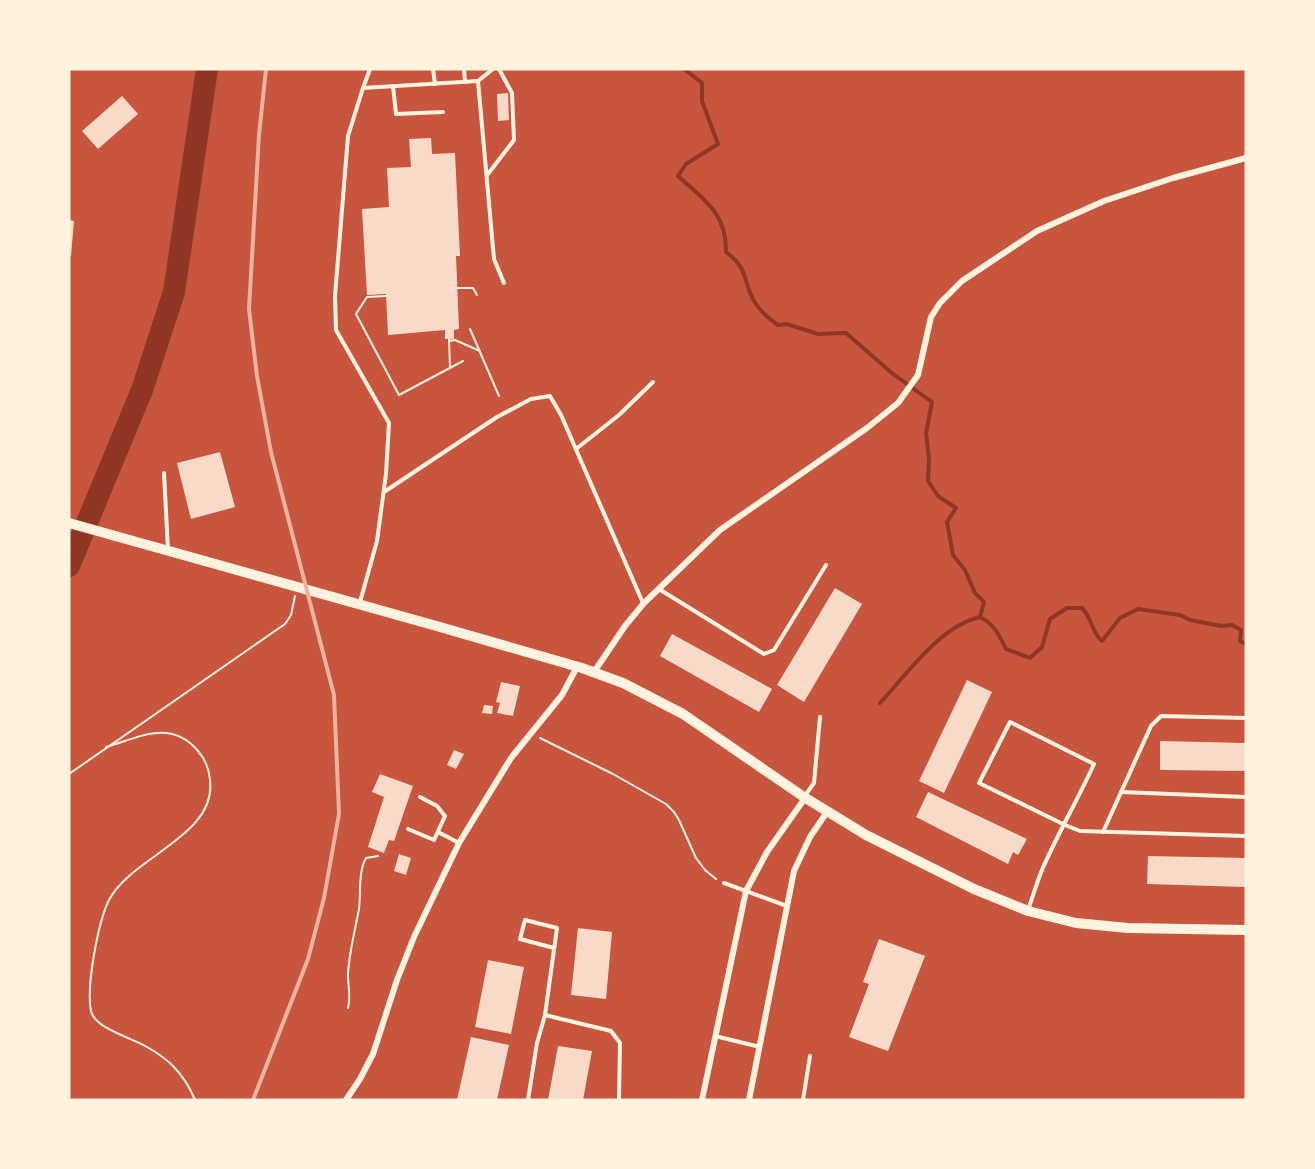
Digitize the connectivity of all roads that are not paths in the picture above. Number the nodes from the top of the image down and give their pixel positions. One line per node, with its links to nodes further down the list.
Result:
1 (370, 69): 10 (lane)
2 (433, 69): 8 (lane)
3 (464, 69): 7 (lane)
4 (493, 69): 6 (lane)
5 (499, 69): 13 (lane)
6 (478, 81): 7 (lane); 13 (lane)
7 (465, 82): 8 (lane)
8 (435, 84): 9 (lane)
9 (393, 86): 10 (lane); 11 (lane)
10 (363, 88): 18 (lane)
11 (443, 112)
12 (1246, 158): 22 (street)
13 (488, 175): 14 (lane)
14 (504, 283)
15 (653, 382): 16 (lane)
16 (576, 448): 18 (lane); 23 (lane)
17 (165, 473): 20 (lane)
18 (384, 492): 24 (lane)
19 (69, 523): 20 (main road)
20 (168, 551): 24 (main road)
21 (826, 565): 22 (lane)
22 (658, 589): 23 (street)
23 (644, 603): 26 (street)
24 (359, 605): 25 (main road)
25 (577, 667): 26 (main road); 39 (street)
26 (594, 672): 31 (main road)
27 (820, 717): 31 (lane)
28 (1246, 718): 29 (lane)
29 (1121, 792): 32 (lane); 37 (lane)
30 (420, 797): 36 (lane)
31 (805, 797): 33 (main road); 41 (street)
32 (1246, 797)
33 (827, 812): 42 (street); 43 (main road)
34 (1065, 825): 34 (lane); 37 (lane); 43 (lane)
35 (408, 829): 36 (lane)
36 (438, 832): 39 (lane)
37 (1103, 832): 38 (lane)
38 (1246, 836)
39 (459, 843): 50 (street)
40 (724, 883): 41 (lane)
41 (746, 891): 42 (lane); 47 (street)
42 (787, 906): 48 (street)
43 (1028, 911): 44 (main road)
44 (1246, 930)
45 (554, 948): 45 (lane); 46 (lane)
46 (545, 1015): 51 (lane); 52 (lane)
47 (715, 1036): 48 (lane); 53 (street)
48 (760, 1047): 54 (street)
49 (810, 1056): 55 (lane)
50 (346, 1100)
51 (528, 1100)
52 (619, 1100)
53 (702, 1100)
54 (749, 1100)
55 (803, 1100)

